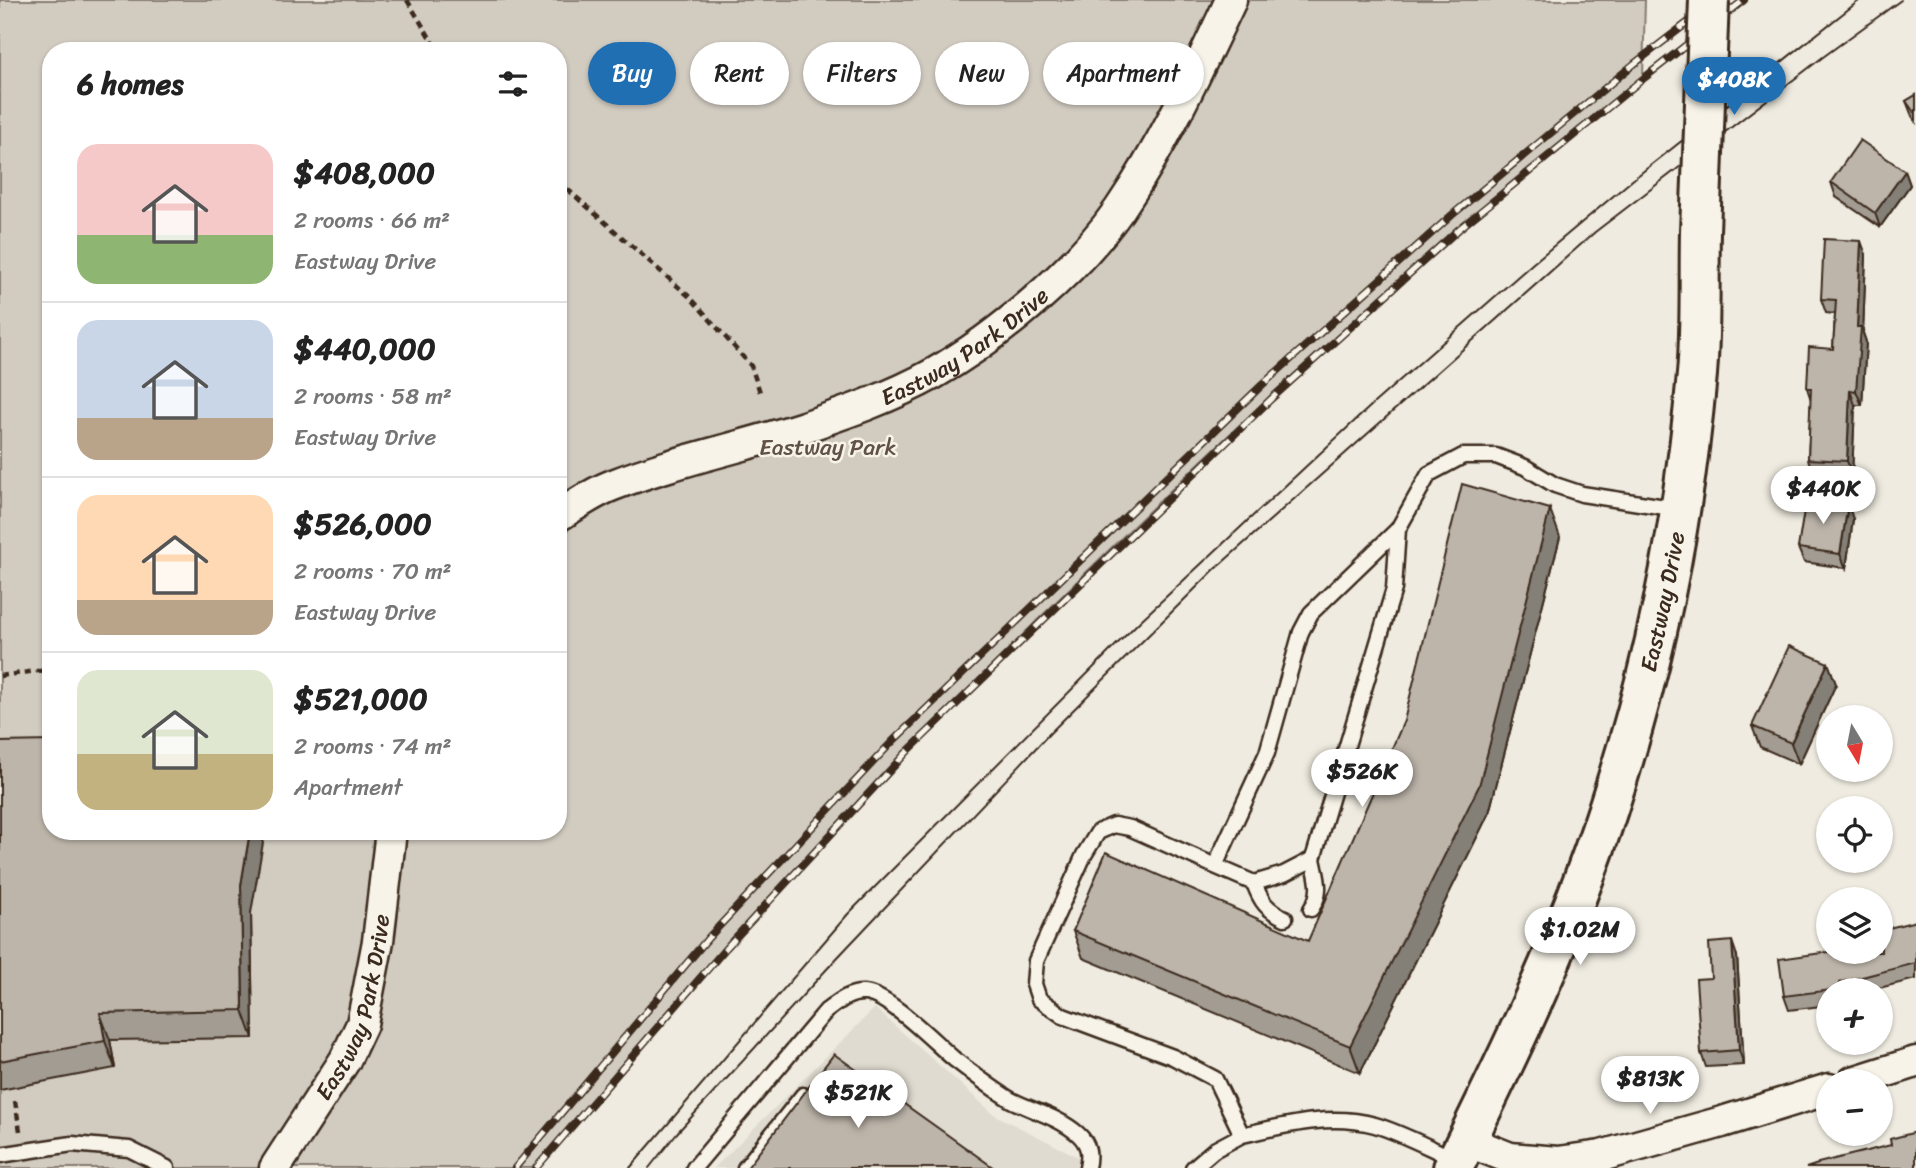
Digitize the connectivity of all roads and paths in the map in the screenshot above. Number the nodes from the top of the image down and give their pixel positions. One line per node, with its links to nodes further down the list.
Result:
1 (407, 0): 4 (path)
2 (1231, 0): 8 (street, Eastway Park Drive)
3 (1709, 0): 7 (main road, Eastway Drive, bridge)
4 (433, 42)
5 (567, 189): 6 (path)
6 (761, 395)
7 (1680, 509): 9 (lane); 26 (main road, Eastway Drive)
8 (567, 511)
9 (1398, 530): 13 (lane); 14 (lane)
10 (42, 671): 11 (path)
11 (0, 676)
12 (390, 840): 28 (street, Eastway Park Drive)
13 (1313, 859): 15 (lane); 16 (lane)
14 (1215, 866): 15 (lane); 23 (lane)
15 (1254, 883): 17 (lane)
16 (1311, 909)
17 (1285, 918)
18 (1916, 1062): 19 (street)
19 (1893, 1069)
20 (809, 1088): 30 (lane)
21 (1816, 1093): 26 (street)
22 (15, 1101): 24 (path)
23 (1242, 1135): 26 (lane); 32 (lane)
24 (24, 1152): 25 (lane); 27 (lane)
25 (0, 1155)
26 (1459, 1156)
27 (167, 1168)
28 (275, 1168)
29 (694, 1168): 31 (lane)
30 (745, 1168)
31 (1087, 1168)
32 (1194, 1168)

